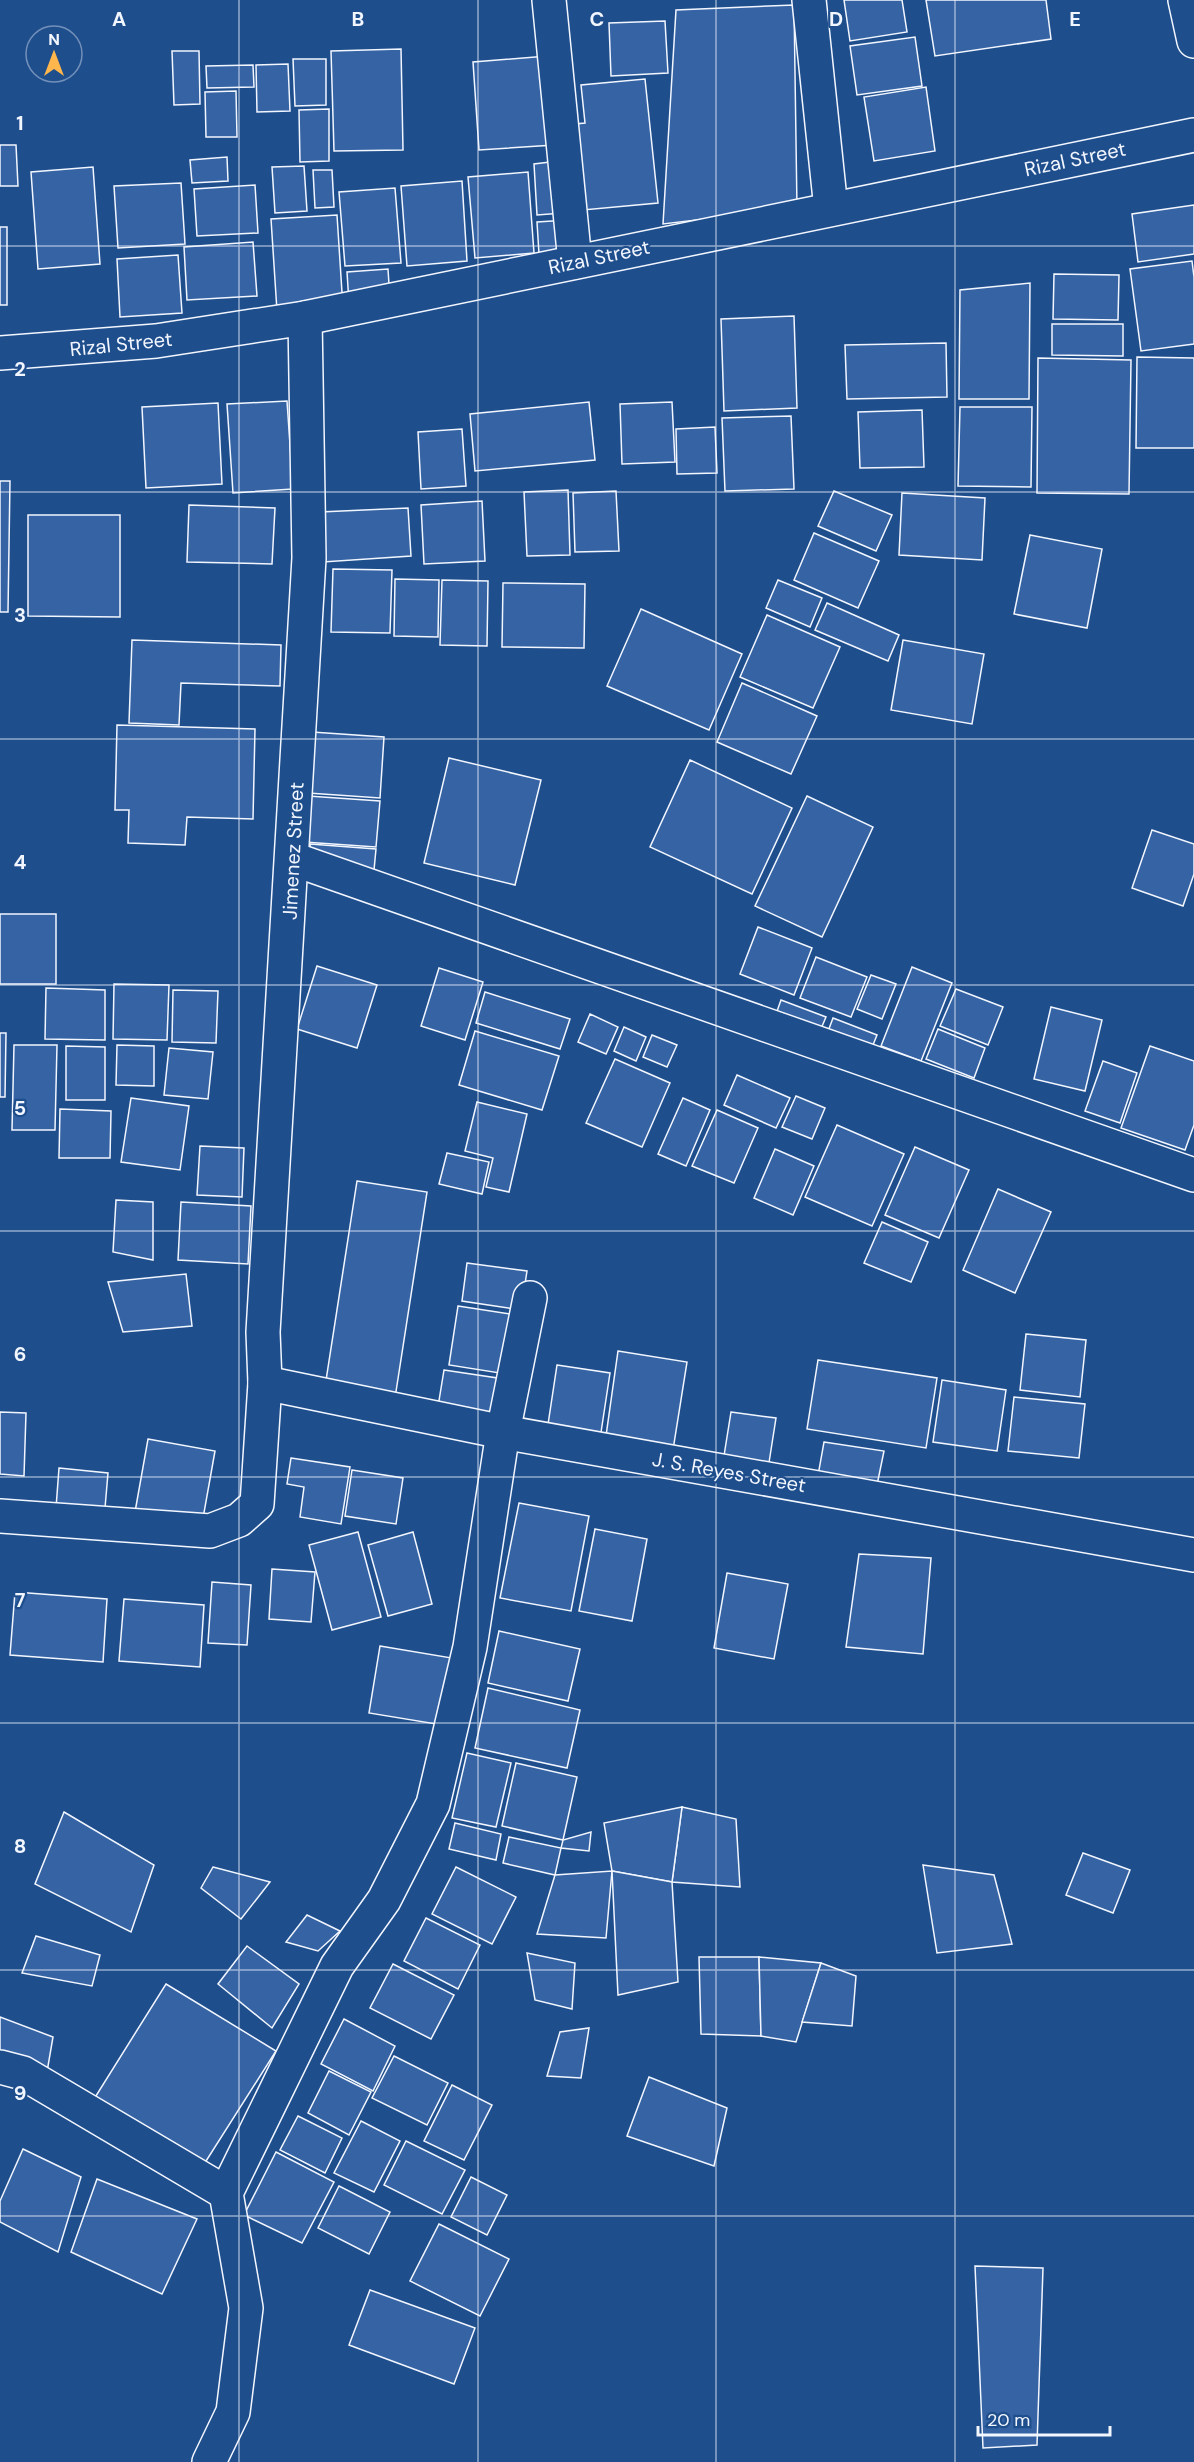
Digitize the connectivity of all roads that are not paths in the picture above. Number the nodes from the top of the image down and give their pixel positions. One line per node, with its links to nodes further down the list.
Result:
1 (549, 0): 7 (street)
2 (809, 0): 6 (street)
3 (1185, 0): 4 (street)
4 (1194, 41)
5 (1194, 135): 6 (street, Rizal Street)
6 (831, 209): 7 (street, Rizal Street)
7 (575, 262): 8 (street, Rizal Street)
8 (305, 318): 9 (street, Rizal Street); 10 (street, Jimenez Street)
9 (0, 353)
10 (292, 859): 11 (street); 13 (street, Jimenez Street)
11 (1194, 1175)
12 (530, 1298): 14 (street)
13 (265, 1383): 14 (street, J. S. Reyes Street); 15 (street, Jimenez Street)
14 (503, 1432): 16 (street, J. S. Reyes Street); 18 (street)
15 (0, 1516)
16 (1194, 1555)
17 (0, 2067): 18 (street)
18 (226, 2193): 19 (street)
19 (209, 2462)

